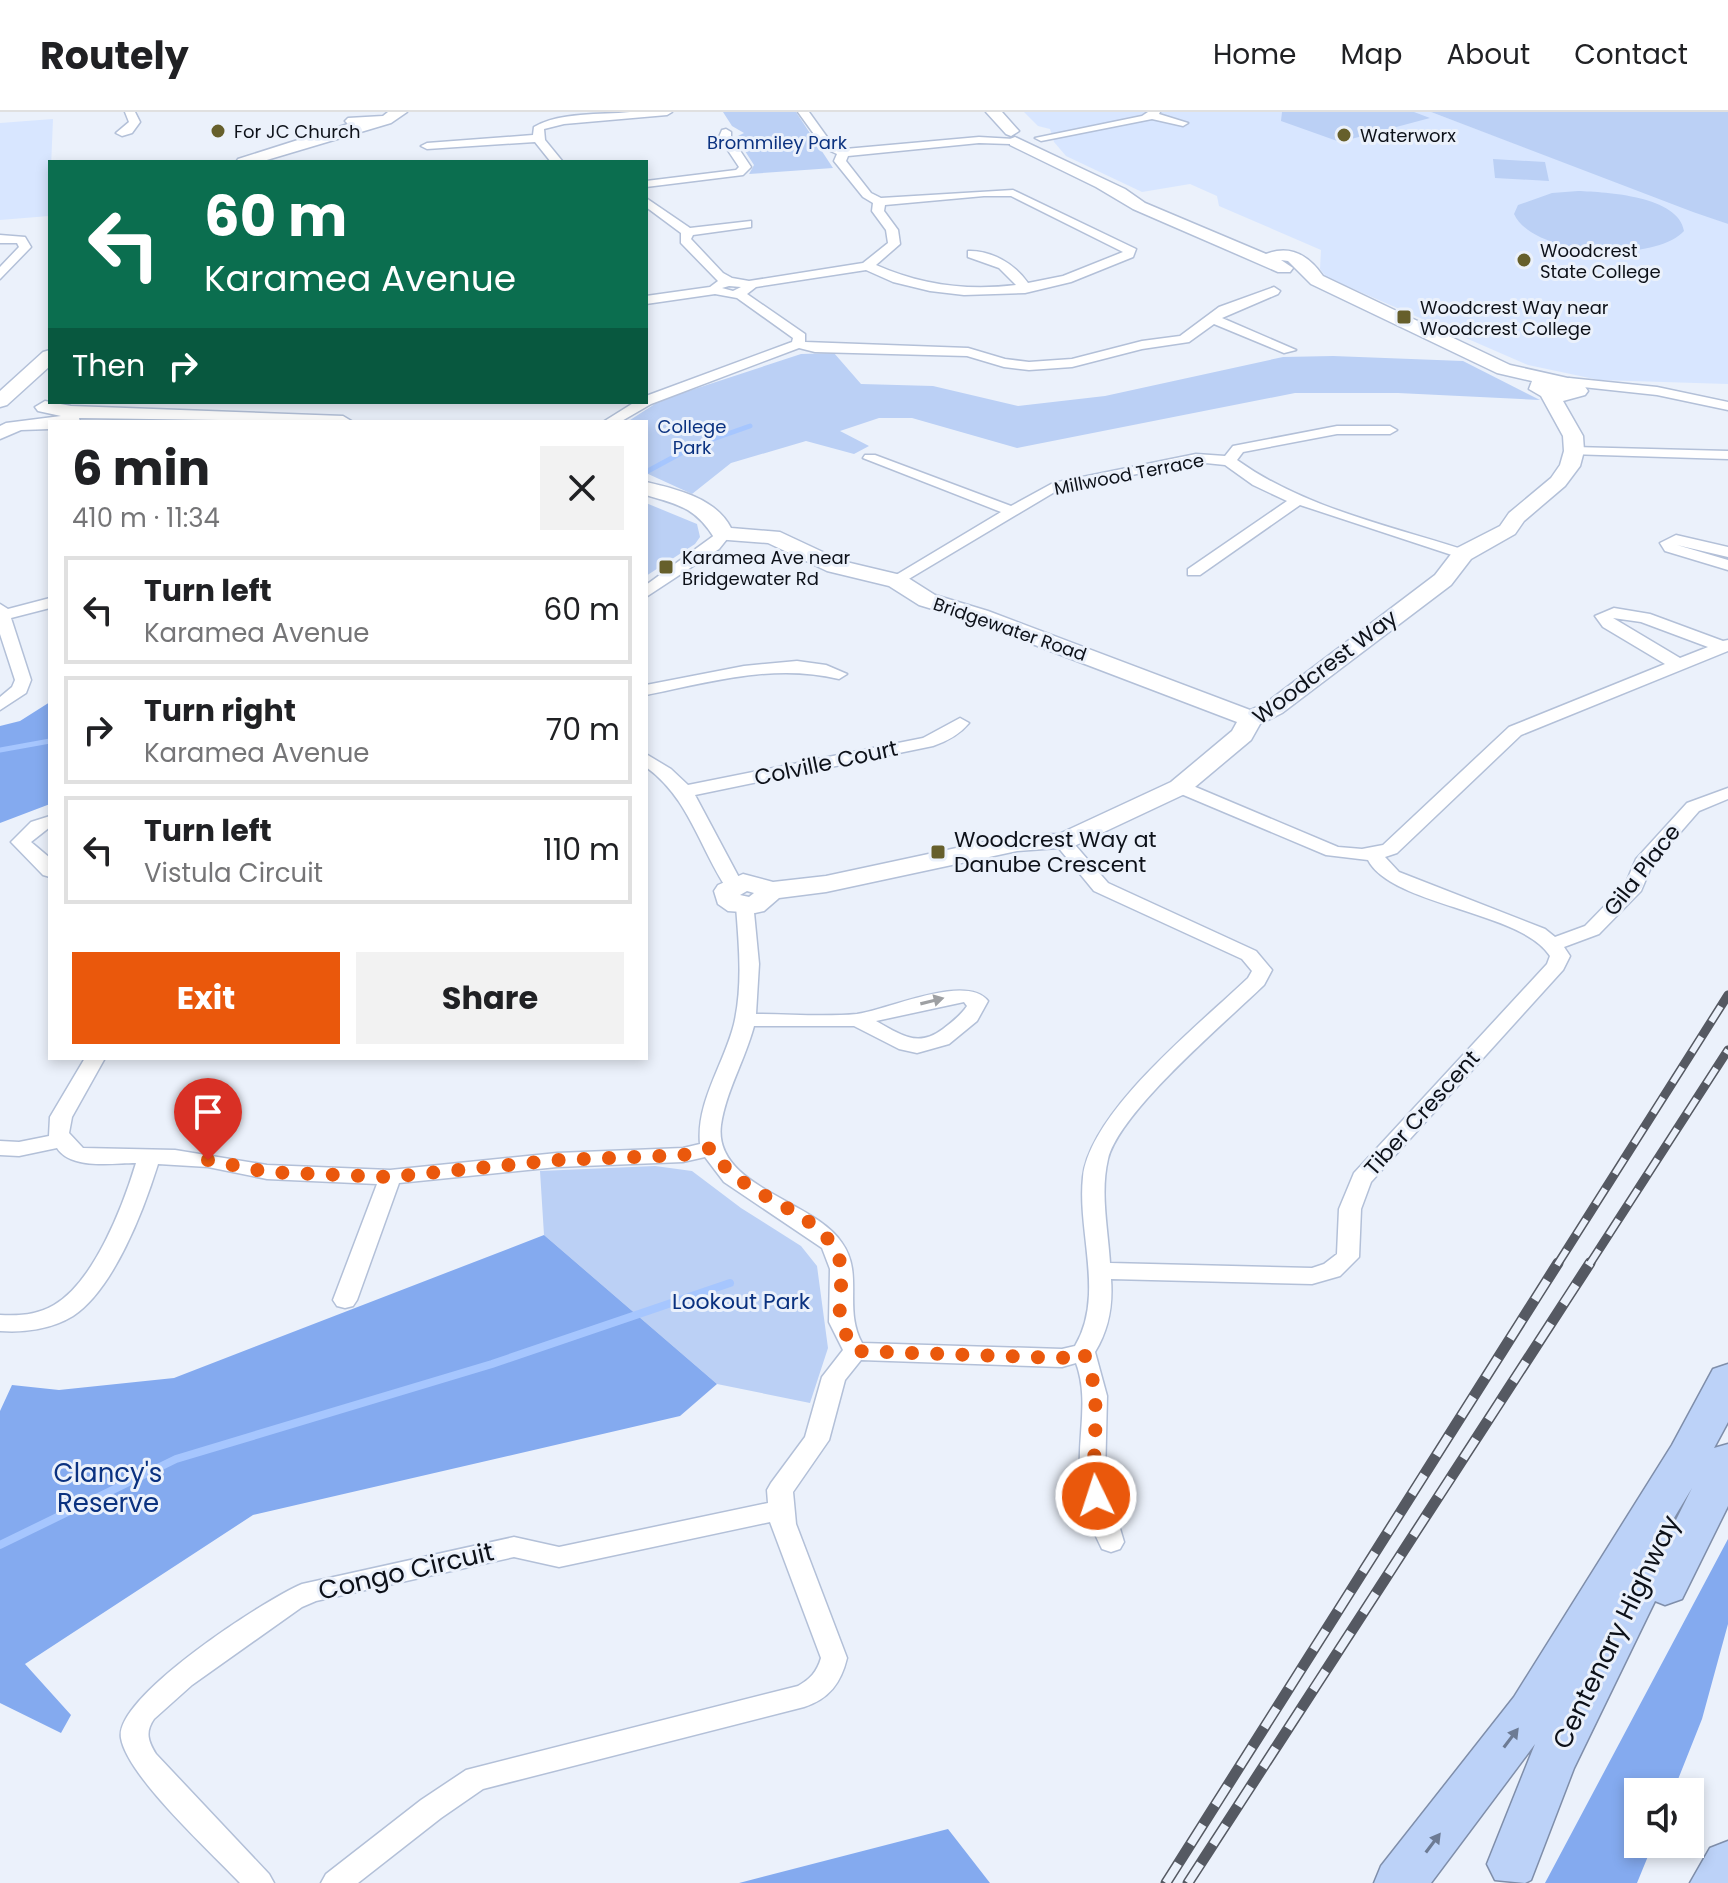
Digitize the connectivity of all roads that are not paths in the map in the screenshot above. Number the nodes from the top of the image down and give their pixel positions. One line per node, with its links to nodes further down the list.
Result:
1 (130, 112): 11 (street)
2 (400, 112): 8 (street)
3 (667, 112): 13 (street)
4 (803, 112): 15 (street)
5 (994, 112): 12 (street)
6 (1009, 112): 12 (street)
7 (1154, 114): 9 (street); 12 (street)
8 (372, 122): 17 (street); 18 (street)
9 (1183, 123)
10 (726, 132): 20 (street)
11 (122, 133)
12 (1023, 136): 15 (street); 16 (street); 16 (street)
13 (539, 138): 14 (street); 19 (street)
14 (427, 146)
15 (843, 153): 21 (street)
16 (1046, 158): 27 (street)
17 (229, 160)
18 (250, 160)
19 (556, 160)
20 (648, 184)
21 (879, 202): 28 (street); 31 (street)
22 (648, 203): 24 (street)
23 (747, 224): 24 (street)
24 (688, 232): 30 (street)
25 (0, 239): 29 (street)
26 (972, 254): 31 (street)
27 (1277, 261): 35 (street); 35 (street)
28 (867, 266): 31 (street); 33 (street)
29 (0, 275)
30 (729, 282): 32 (street); 33 (street)
31 (1025, 289)
32 (715, 290): 33 (street); 36 (street)
33 (744, 290): 38 (street)
34 (1274, 291): 37 (street)
35 (1356, 298): 42 (street)
36 (648, 300)
37 (1214, 319): 38 (street); 39 (street)
38 (798, 344): 44 (street)
39 (1289, 350)
40 (48, 358): 43 (street)
41 (48, 373): 46 (street)
42 (1560, 389): 47 (street); 53 (street)
43 (0, 401): 46 (street)
44 (648, 401)
45 (642, 404): 49 (street)
46 (43, 405): 48 (street); 51 (street)
47 (1728, 406)
48 (289, 420)
49 (614, 420)
50 (48, 422): 51 (street)
51 (9, 428)
52 (1390, 430): 56 (street)
53 (1574, 451): 54 (street); 62 (street, Woodcrest Way)
54 (1728, 455)
55 (870, 458): 59 (street)
56 (1229, 461): 58 (street, Millwood Terrace); 59 (street, Millwood Terrace)
57 (649, 489): 60 (street)
58 (1298, 500): 62 (street, Millwood Terrace); 64 (street)
59 (1011, 511): 65 (street, Millwood Terrace)
60 (723, 534): 65 (street, Bridgewater Road); 66 (street)
61 (1728, 552): 63 (street)
62 (1463, 554): 74 (street, Woodcrest Way)
63 (1728, 565)
64 (1194, 572)
65 (897, 581): 74 (street, Bridgewater Road)
66 (648, 591)
67 (48, 603): 68 (street)
68 (2, 612): 73 (street)
69 (1725, 646): 70 (street); 70 (street)
70 (1678, 664): 84 (street)
71 (839, 674): 72 (street)
72 (648, 690)
73 (0, 705)
74 (1251, 719): 77 (street, Woodcrest Way)
75 (960, 723): 78 (street, Colville Court)
76 (648, 760): 78 (street)
77 (1180, 787): 82 (street, Woodcrest Way); 84 (street)
78 (686, 791): 86 (street)
79 (1728, 793): 87 (street, Gila Place)
80 (48, 822): 81 (street)
81 (20, 842): 83 (street); 85 (street)
82 (1063, 842): 86 (street, Woodcrest Way); 96 (street)
83 (0, 845)
84 (1375, 855): 87 (street)
85 (48, 868)
86 (749, 894): 88 (street)
87 (1553, 945): 96 (street, Tiber Crescent)
88 (745, 1020): 89 (street); 93 (street)
89 (857, 1020): 89 (street, one-way to 89)
90 (94, 1060): 91 (street)
91 (62, 1140): 92 (street); 94 (street)
92 (0, 1148)
93 (711, 1148): 95 (street); 99 (street)
94 (149, 1157): 95 (street); 98 (street)
95 (390, 1177): 97 (street)
96 (1099, 1271): 100 (street)
97 (345, 1300)
98 (0, 1323)
99 (855, 1351): 100 (street); 104 (street)
100 (1083, 1352): 105 (street)
101 (1728, 1380): 110 (highway, one-way to 101)
102 (1728, 1404): 107 (highway, Centenary Highway)
103 (1728, 1461): 107 (highway, Centenary Highway)
104 (780, 1510): 108 (street, Congo Circuit); 109 (street)
105 (1111, 1542)
106 (1728, 1864): 111 (highway)
107 (1508, 1873)
108 (259, 1883)
109 (336, 1883)
110 (1400, 1883)
111 (1716, 1883)

